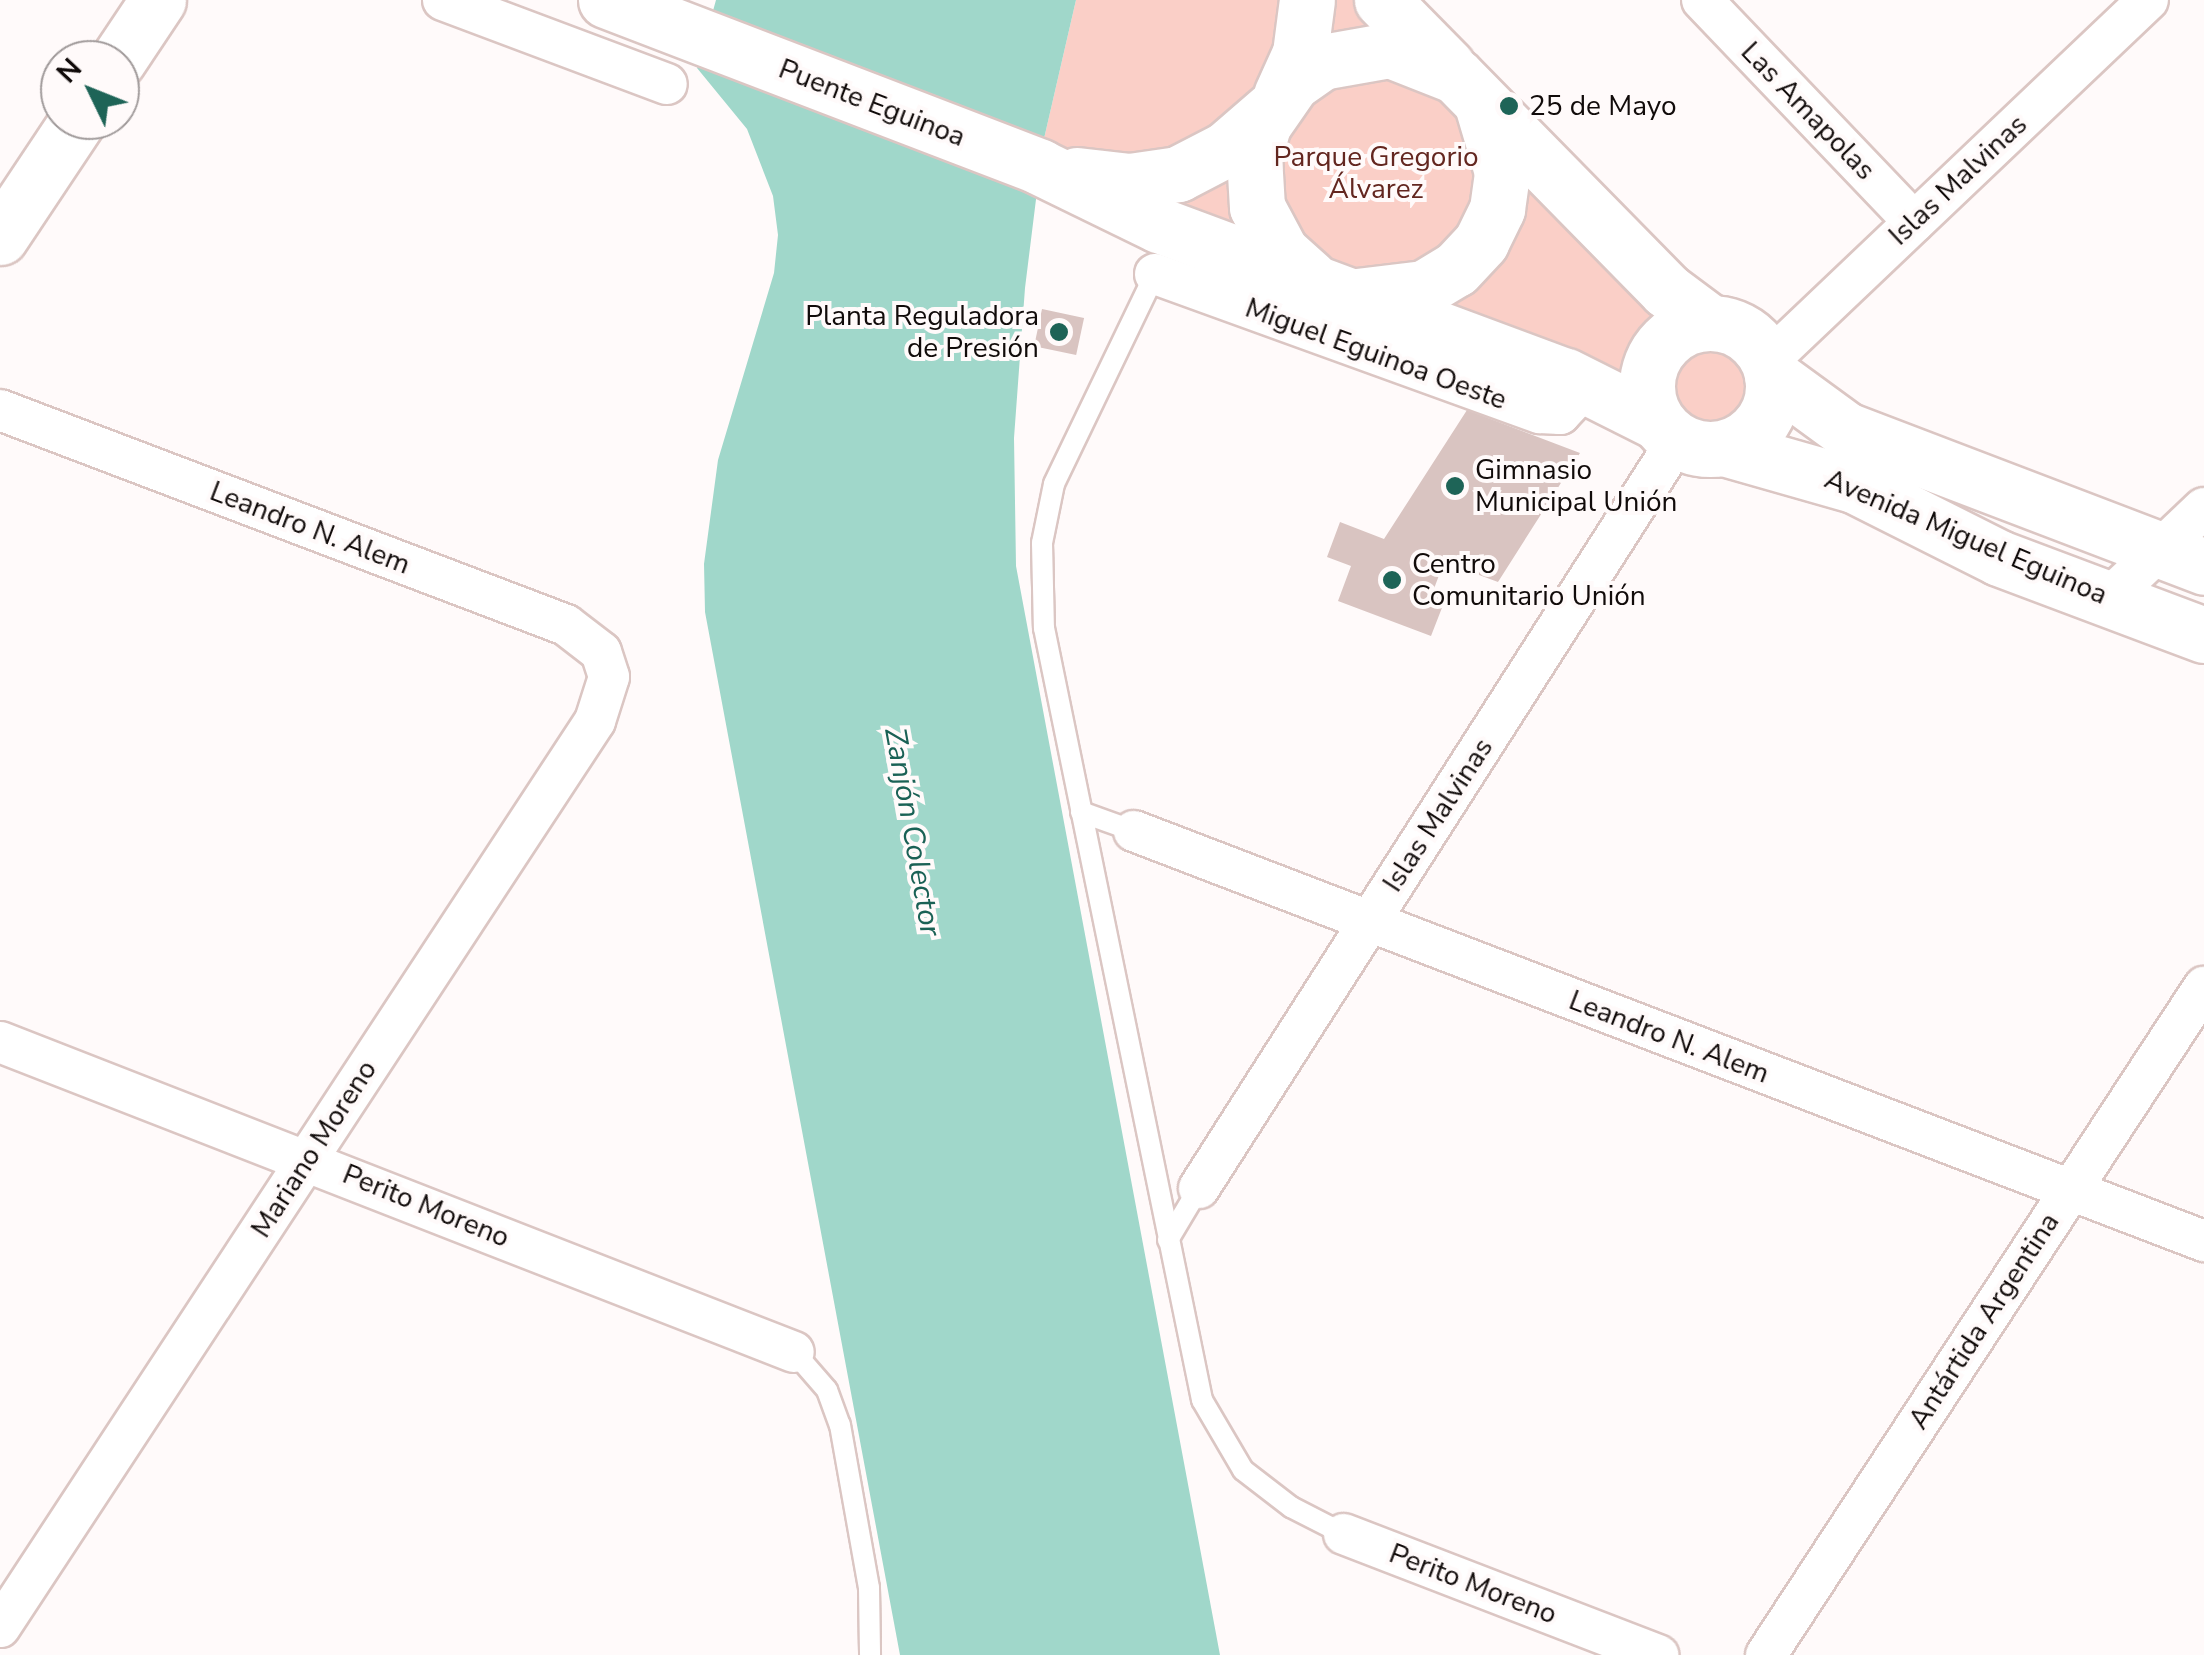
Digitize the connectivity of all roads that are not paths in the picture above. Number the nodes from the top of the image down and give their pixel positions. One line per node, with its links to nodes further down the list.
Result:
1 (158, 0): 8 (main road)
2 (443, 0): 10 (street)
3 (606, 0): 13 (main road, Puente Eguinoa)
4 (1307, 0): 11 (main road)
5 (1382, 0): 9 (main road)
6 (1702, 0): 14 (street, Las Amapolas)
7 (2148, 0): 14 (street, Islas Malvinas)
8 (131, 40)
9 (1462, 82): 11 (main road, Avenida Miguel Eguinoa); 17 (main road, Avenida Miguel Eguinoa); 18 (main road, Avenida Miguel Eguinoa)
10 (667, 84)
11 (1276, 102): 13 (main road, Avenida Miguel Eguinoa); 17 (main road, Avenida Miguel Eguinoa)
12 (65, 140): 15 (main road)
13 (1040, 167): 17 (main road, Avenida Miguel Eguinoa)
14 (1914, 222): 19 (street, Islas Malvinas)
15 (0, 237)
16 (1155, 274): 20 (street, Miguel Eguinoa Oeste); 28 (lane)
17 (1327, 287): 20 (main road, Avenida Miguel Eguinoa)
18 (1709, 322): 19 (main road, Avenida Miguel Eguinoa); 22 (main road)
19 (1770, 368): 22 (main road); 24 (main road, Avenida Miguel Eguinoa)
20 (1587, 385): 22 (main road, Avenida Miguel Eguinoa)
21 (0, 410): 27 (street, Leandro N. Alem)
22 (1686, 437): 25 (main road, Avenida Miguel Eguinoa); 30 (street, Islas Malvinas)
23 (2204, 508): 24 (street)
24 (2182, 559): 25 (street)
25 (2108, 599): 26 (main road, Avenida Miguel Eguinoa)
26 (2204, 635)
27 (606, 664): 33 (street, Mariano Moreno)
28 (1081, 812): 29 (lane); 36 (lane)
29 (1134, 830): 30 (street, Leandro N. Alem)
30 (1369, 922): 34 (street, Islas Malvinas); 35 (street, Leandro N. Alem)
31 (2204, 987): 35 (street, Antártida Argentina)
32 (0, 1042): 33 (street, Perito Moreno)
33 (308, 1159): 38 (street, Perito Moreno); 40 (street, Mariano Moreno)
34 (1199, 1188): 36 (lane)
35 (2070, 1190): 37 (street, Leandro N. Alem); 43 (street, Antártida Argentina)
36 (1168, 1240): 39 (lane)
37 (2204, 1241)
38 (794, 1352): 41 (lane)
39 (1344, 1534): 42 (street, Perito Moreno)
40 (0, 1626)
41 (870, 1655)
42 (1658, 1655)
43 (1766, 1655)

